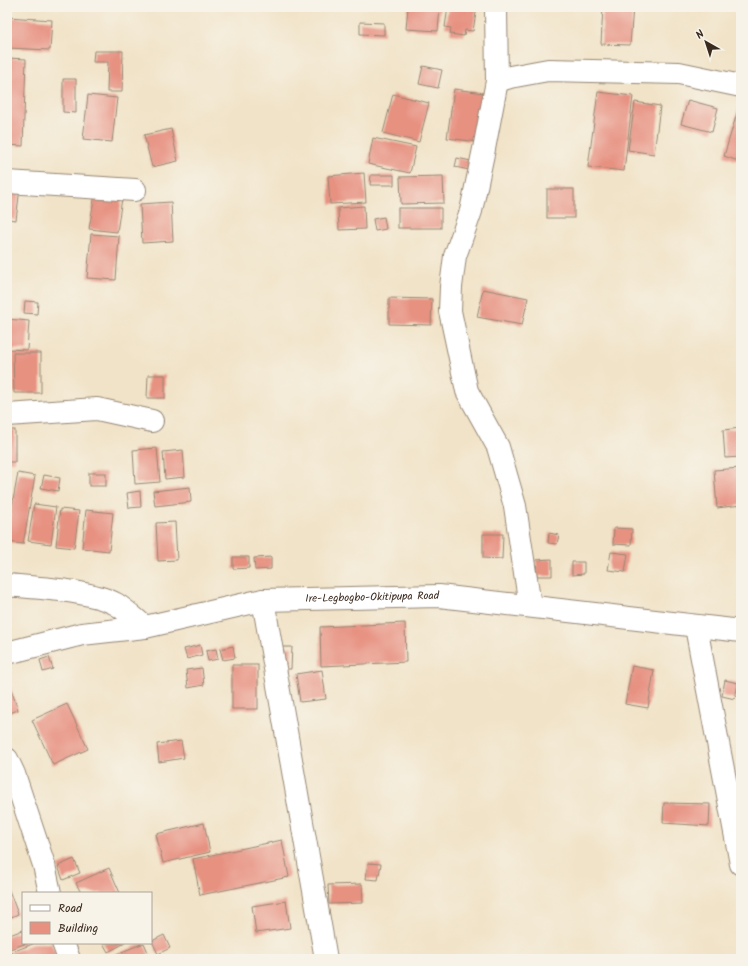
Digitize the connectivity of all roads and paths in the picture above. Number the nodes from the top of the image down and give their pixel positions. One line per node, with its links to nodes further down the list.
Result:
1 (496, 7): 2 (street)
2 (497, 82): 3 (street); 10 (street)
3 (741, 86)
4 (7, 182): 5 (street)
5 (135, 190)
6 (7, 415): 7 (street)
7 (152, 421)
8 (7, 584): 11 (street)
9 (263, 600): 10 (street, Ire-Legbogbo-Okitipupa Road); 11 (street, Ire-Legbogbo-Okitipupa Road); 20 (street)
10 (530, 606): 12 (street, Ire-Legbogbo-Okitipupa Road)
11 (145, 627): 14 (street, Ire-Legbogbo-Okitipupa Road)
12 (696, 627): 13 (street, Ire-Legbogbo-Okitipupa Road); 16 (street)
13 (741, 631)
14 (7, 654)
15 (7, 759): 17 (street)
16 (741, 864)
17 (50, 892)
18 (63, 944): 19 (street)
19 (69, 959)
20 (326, 959)

